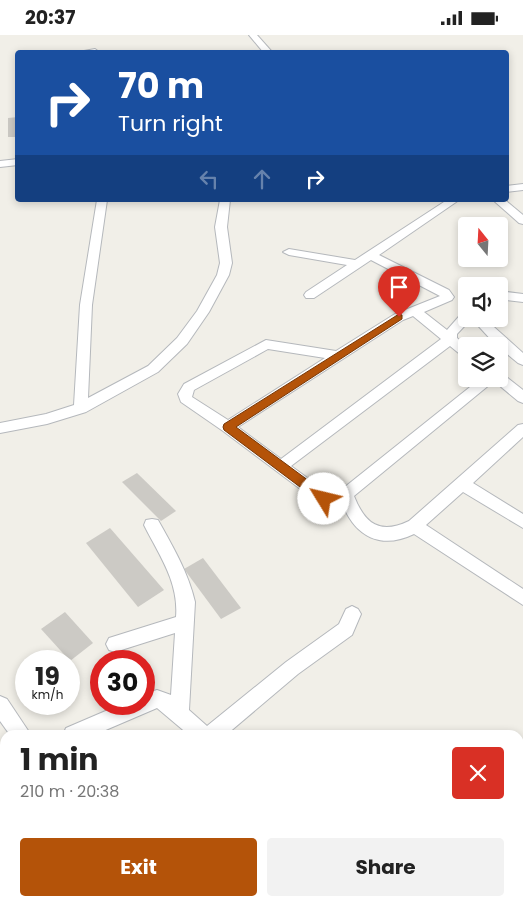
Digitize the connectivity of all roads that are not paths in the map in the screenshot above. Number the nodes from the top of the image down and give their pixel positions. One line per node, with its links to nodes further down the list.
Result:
1 (254, 35): 2 (street)
2 (266, 50)
3 (15, 162): 4 (street)
4 (0, 164)
5 (523, 187): 6 (street)
6 (509, 189)
7 (102, 202): 28 (street)
8 (225, 202): 28 (street)
9 (451, 202): 13 (street)
10 (500, 202): 11 (street)
11 (523, 221)
12 (289, 252): 14 (street)
13 (370, 255): 14 (street); 18 (street)
14 (357, 265): 15 (street)
15 (310, 295)
16 (508, 296): 17 (street)
17 (523, 298)
18 (415, 311): 21 (street); 23 (street)
19 (458, 326): 21 (street)
20 (486, 327): 24 (street)
21 (450, 339): 22 (street); 32 (street)
22 (458, 346)
23 (338, 356): 29 (street); 29 (street)
24 (523, 360)
25 (508, 386): 27 (street)
26 (479, 387): 34 (street)
27 (523, 398)
28 (81, 408): 30 (street)
29 (228, 427): 32 (street)
30 (0, 428)
31 (523, 429): 33 (street)
32 (280, 467): 34 (street)
33 (462, 484): 35 (street); 37 (street)
34 (346, 494): 37 (street)
35 (523, 522)
36 (152, 525): 40 (street)
37 (415, 526): 38 (street)
38 (523, 598)
39 (352, 614): 49 (street)
40 (185, 622): 41 (street); 44 (street)
41 (115, 644)
42 (155, 699): 44 (street)
43 (0, 705): 46 (street)
44 (179, 713): 48 (street)
45 (117, 715): 47 (street)
46 (18, 730)
47 (85, 730)
48 (198, 730)
49 (218, 730)

